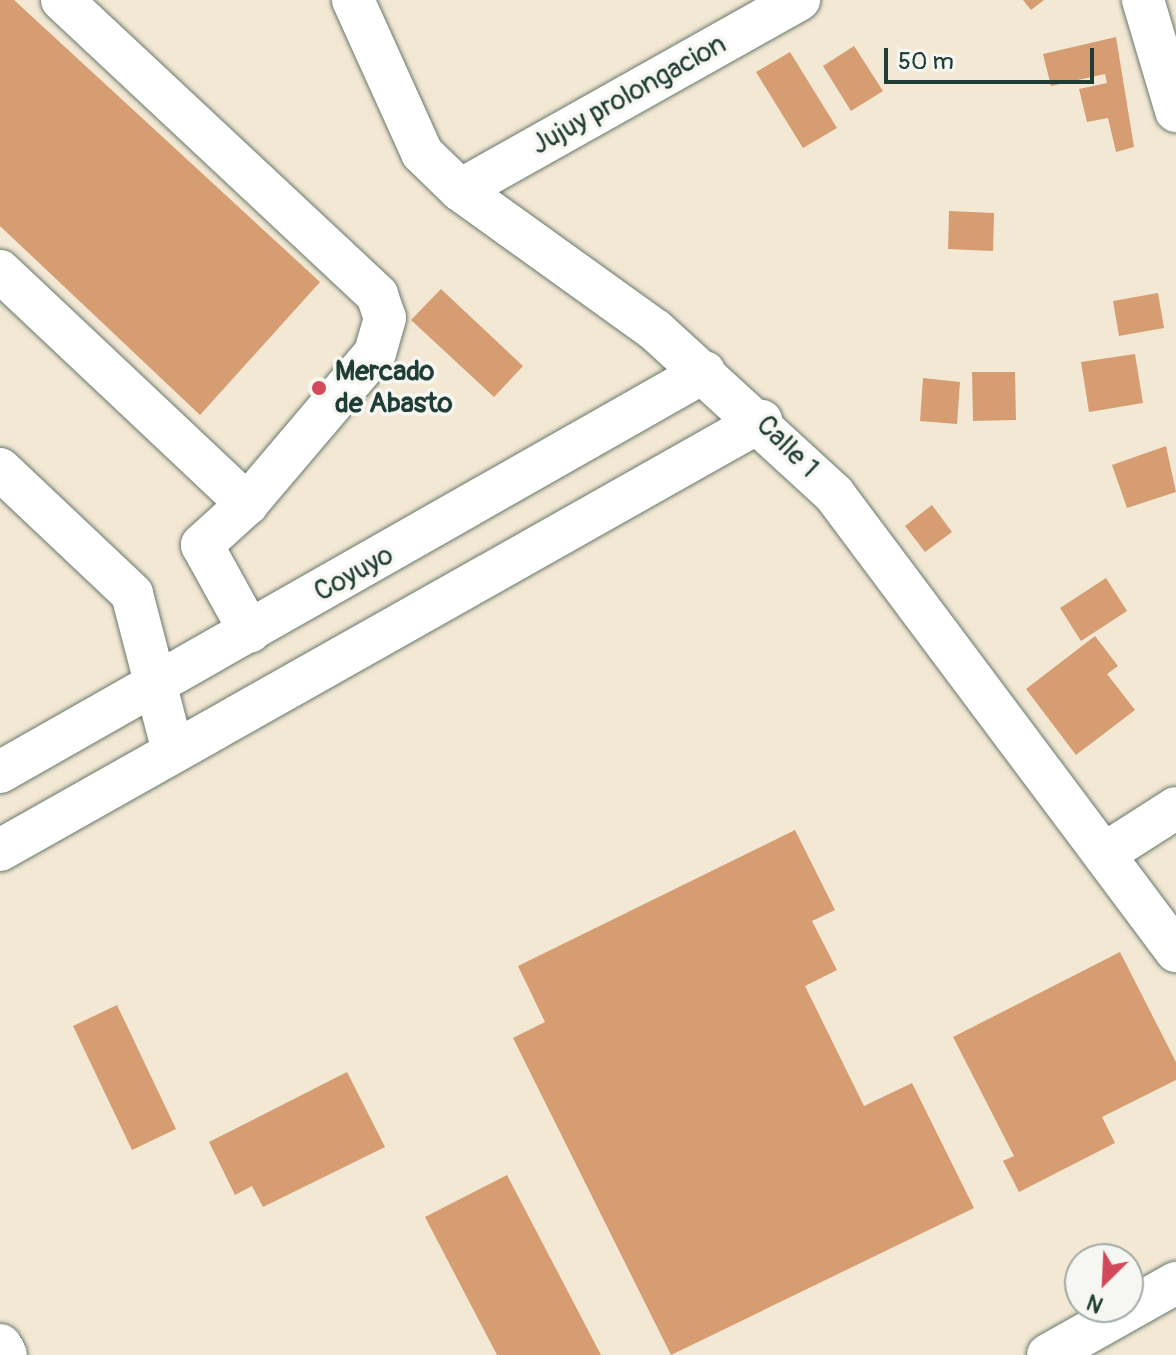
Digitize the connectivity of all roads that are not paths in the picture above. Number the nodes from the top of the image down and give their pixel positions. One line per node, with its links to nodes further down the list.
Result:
1 (62, 0): 11 (street)
2 (353, 0): 6 (street, Calle 1)
3 (799, 0): 6 (street, Jujuy prolongacion)
4 (1143, 0): 5 (street)
5 (1176, 111)
6 (460, 190): 8 (street, Calle 1)
7 (0, 271): 11 (street)
8 (704, 372): 9 (street, Calle 1); 12 (street, Coyuyo)
9 (761, 421): 14 (street); 18 (street, Calle 1)
10 (0, 469): 13 (street)
11 (247, 504): 12 (street)
12 (250, 632): 13 (street, Coyuyo)
13 (153, 687): 14 (street); 15 (street, Coyuyo)
14 (173, 751): 17 (street)
15 (0, 772)
16 (1176, 808): 18 (street)
17 (0, 850)
18 (1104, 854): 19 (street, Calle 1)
19 (1176, 951)
20 (1176, 1283): 23 (street)
21 (0, 1346): 22 (highway)
22 (5, 1355)
23 (1048, 1355)

